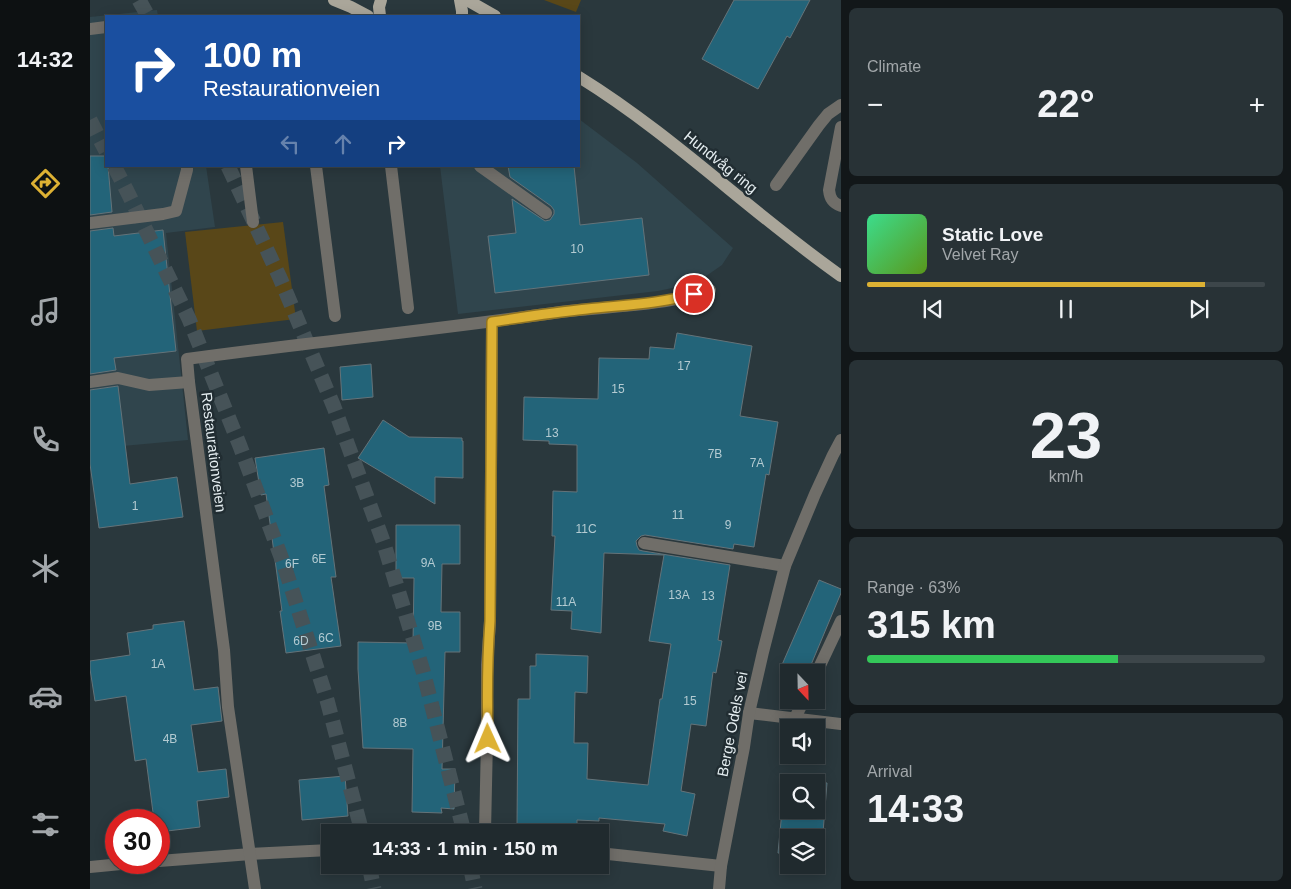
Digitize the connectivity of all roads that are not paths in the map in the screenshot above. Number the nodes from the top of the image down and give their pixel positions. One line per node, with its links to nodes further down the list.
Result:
1 (334, 0): 5 (main road)
2 (381, 0): 6 (main road)
3 (460, 0): 7 (main road)
4 (467, 0): 8 (main road)
5 (366, 15)
6 (380, 15)
7 (462, 15)
8 (492, 15)
9 (105, 27): 10 (street)
10 (90, 29)
11 (580, 78): 24 (main road, Hundvåg ring)
12 (841, 105): 19 (street)
13 (841, 127): 20 (street)
14 (187, 167): 23 (street)
15 (246, 167): 22 (street)
16 (316, 167): 27 (street)
17 (390, 167): 26 (street)
18 (481, 167): 21 (street)
19 (776, 185)
20 (841, 206)
21 (546, 213)
22 (253, 222)
23 (90, 223)
24 (841, 276)
25 (710, 290): 28 (street, Restaurationveien)
26 (408, 308)
27 (335, 316)
28 (492, 322): 30 (street, Restaurationveien); 40 (street)
29 (90, 382): 30 (street)
30 (189, 382): 42 (street, Restaurationveien)
31 (841, 440): 33 (street, Berge Odels vei)
32 (644, 543): 33 (street)
33 (785, 566): 37 (street, Berge Odels vei)
34 (841, 621): 35 (street)
35 (821, 664)
36 (800, 709): 38 (street)
37 (749, 713): 38 (street); 46 (street, Berge Odels vei)
38 (795, 718): 39 (street)
39 (841, 724)
40 (485, 824)
41 (321, 850): 42 (street)
42 (250, 854): 44 (street); 48 (street, Restaurationveien)
43 (609, 854): 46 (street)
44 (170, 860)
45 (105, 866): 47 (street)
46 (721, 866): 49 (street, Berge Odels vei)
47 (90, 867)
48 (255, 889)
49 (719, 889)

